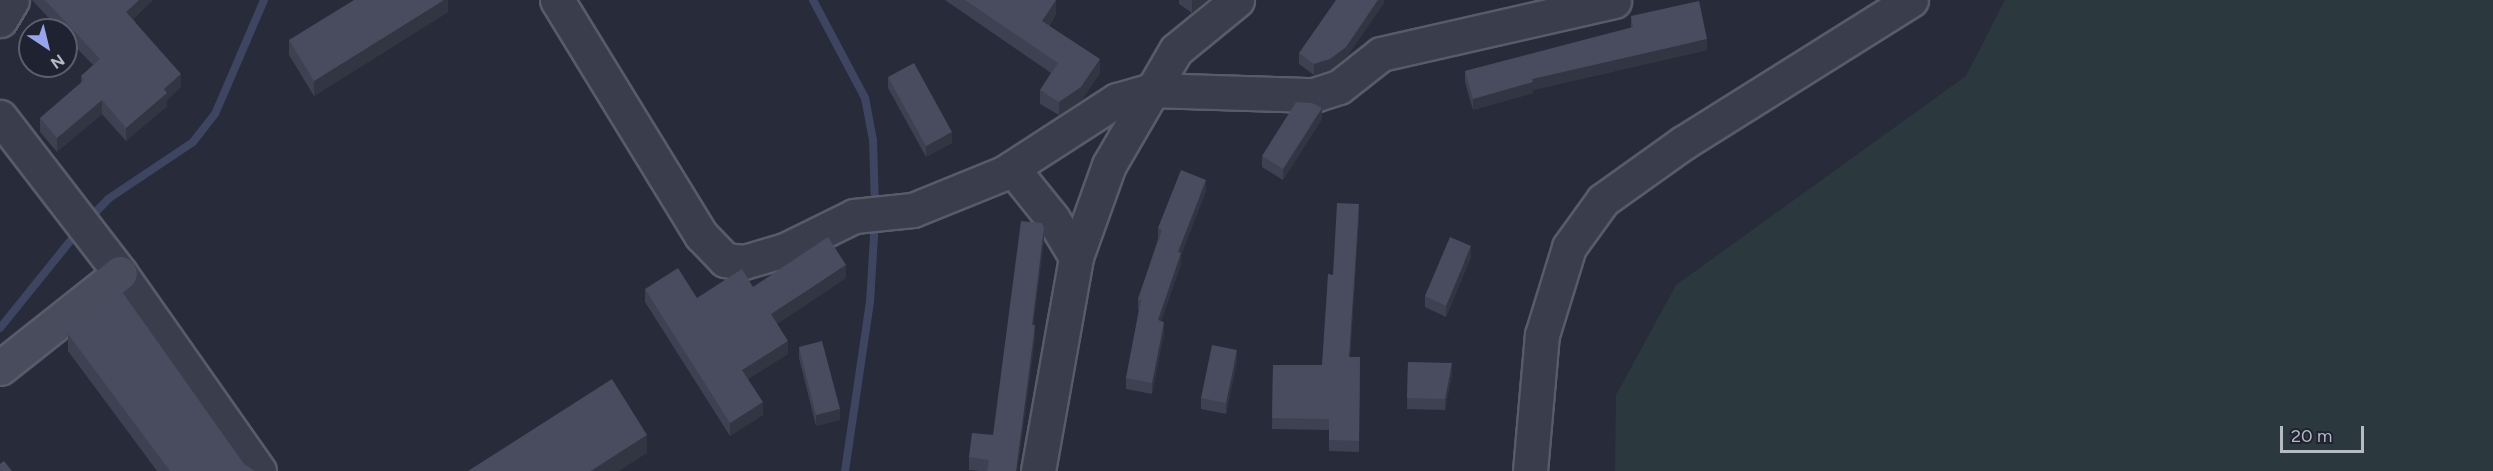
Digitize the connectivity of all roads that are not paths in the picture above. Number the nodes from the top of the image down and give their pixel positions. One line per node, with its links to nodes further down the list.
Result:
1 (12, 0): 6 (street)
2 (557, 0): 9 (street)
3 (1237, 0): 7 (street)
4 (1911, 0): 15 (street)
5 (1614, 1): 7 (street)
6 (0, 20)
7 (1151, 90): 9 (street); 10 (street)
8 (0, 117): 11 (street)
9 (1012, 168): 10 (street)
10 (1076, 257): 14 (street)
11 (120, 273): 12 (street); 13 (street)
12 (0, 368)
13 (260, 471)
14 (1038, 471)
15 (1530, 471)

